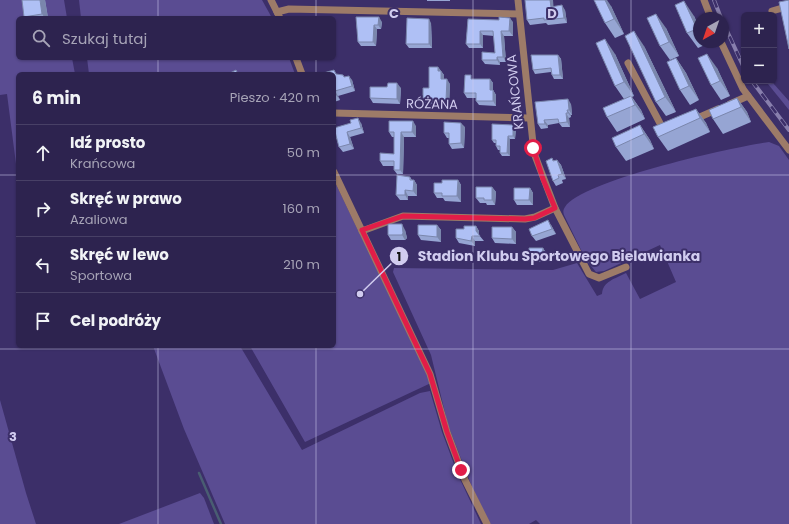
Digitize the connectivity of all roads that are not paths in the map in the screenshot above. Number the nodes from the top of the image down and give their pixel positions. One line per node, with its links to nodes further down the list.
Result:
1 (271, 0): 8 (street)
2 (518, 0): 7 (street, KRAŃCOWA)
3 (704, 0): 6 (street)
4 (789, 6): 5 (street)
5 (772, 11)
6 (709, 12)
7 (519, 14): 8 (street); 15 (street, KRAŃCOWA)
8 (278, 15)
9 (724, 48): 13 (street)
10 (297, 60): 12 (street)
11 (628, 63): 17 (street)
12 (301, 72)
13 (748, 96): 16 (street); 18 (street)
14 (336, 113): 15 (street, RÓŻANA)
15 (530, 118): 20 (street, KRAŃCOWA)
16 (686, 123)
17 (672, 129)
18 (789, 150)
19 (336, 176): 21 (street)
20 (555, 208): 21 (street); 22 (street, KRAŃCOWA)
21 (362, 230): 23 (street)
22 (626, 267)
23 (487, 524)

